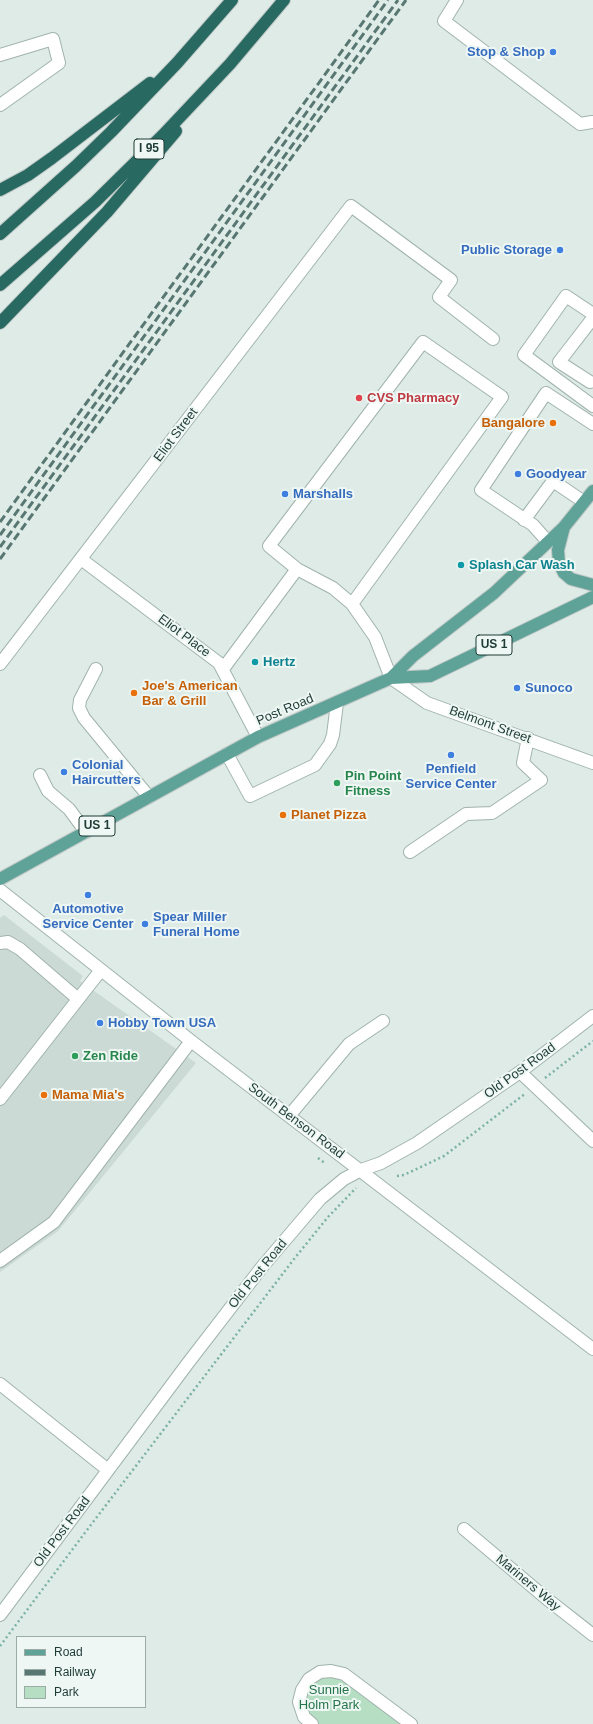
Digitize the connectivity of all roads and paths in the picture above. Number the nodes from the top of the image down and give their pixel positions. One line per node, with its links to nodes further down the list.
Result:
1 (232, 0): 6 (highway)
2 (284, 0): 4 (highway, I 95)
3 (457, 0): 8 (street)
4 (263, 26): 11 (highway, I 95); 14 (highway)
5 (0, 55): 7 (street)
6 (177, 63): 9 (highway); 10 (highway)
7 (0, 105)
8 (593, 122)
9 (0, 190)
10 (0, 234)
11 (0, 285)
12 (593, 314): 17 (street)
13 (593, 318): 16 (street)
14 (0, 323)
15 (493, 339): 24 (street, Eliot Street)
16 (590, 382)
17 (593, 406)
18 (593, 424): 21 (street)
19 (593, 491): 20 (main road, US 1)
20 (584, 502): 21 (street); 22 (main road, US 1)
21 (524, 520): 23 (street)
22 (564, 527): 23 (main road, US 1); 26 (main road)
23 (548, 542): 32 (main road, US 1)
24 (81, 559): 29 (street, Eliot Street); 31 (street, Eliot Place)
25 (298, 569): 28 (street); 28 (street); 31 (street)
26 (593, 586)
27 (593, 597): 32 (main road, Post Road / US 1)
28 (352, 604): 32 (street)
29 (0, 664)
30 (96, 668): 39 (street)
31 (223, 669): 34 (street, Eliot Place)
32 (391, 678): 33 (main road, Post Road / US 1); 35 (street, Belmont Street)
33 (337, 703): 34 (main road, Post Road / US 1); 36 (street)
34 (258, 737): 36 (main road, Post Road / US 1)
35 (528, 738): 37 (street, Belmont Street); 41 (street)
36 (227, 754): 39 (main road, Post Road / US 1)
37 (593, 763)
38 (40, 775): 40 (street)
39 (149, 797): 40 (main road, Post Road / US 1)
40 (86, 832): 42 (main road, Post Road / US 1)
41 (410, 852)
42 (0, 879)
43 (0, 890): 45 (street, South Benson Road)
44 (0, 943): 46 (street)
45 (101, 970): 46 (street); 49 (street, South Benson Road)
46 (78, 999): 54 (street)
47 (593, 1016): 51 (street, Old Post Road)
48 (383, 1021): 55 (street)
49 (191, 1041): 55 (street, South Benson Road); 62 (street)
50 (593, 1041): 52 (path)
51 (520, 1072): 56 (street); 59 (street, Old Post Road)
52 (543, 1080)
53 (528, 1091): 60 (path)
54 (0, 1099)
55 (289, 1116): 59 (street, South Benson Road)
56 (593, 1141)
57 (318, 1158): 58 (path)
58 (326, 1164)
59 (361, 1170): 63 (street, South Benson Road); 65 (street, Old Post Road)
60 (397, 1176)
61 (356, 1188): 69 (path)
62 (0, 1261)
63 (593, 1349)
64 (0, 1384): 65 (street)
65 (108, 1470): 67 (street, Old Post Road)
66 (464, 1529): 68 (street, Mariners Way)
67 (0, 1615)
68 (593, 1635)
69 (0, 1646)
70 (312, 1724): 71 (street)
71 (412, 1724)

